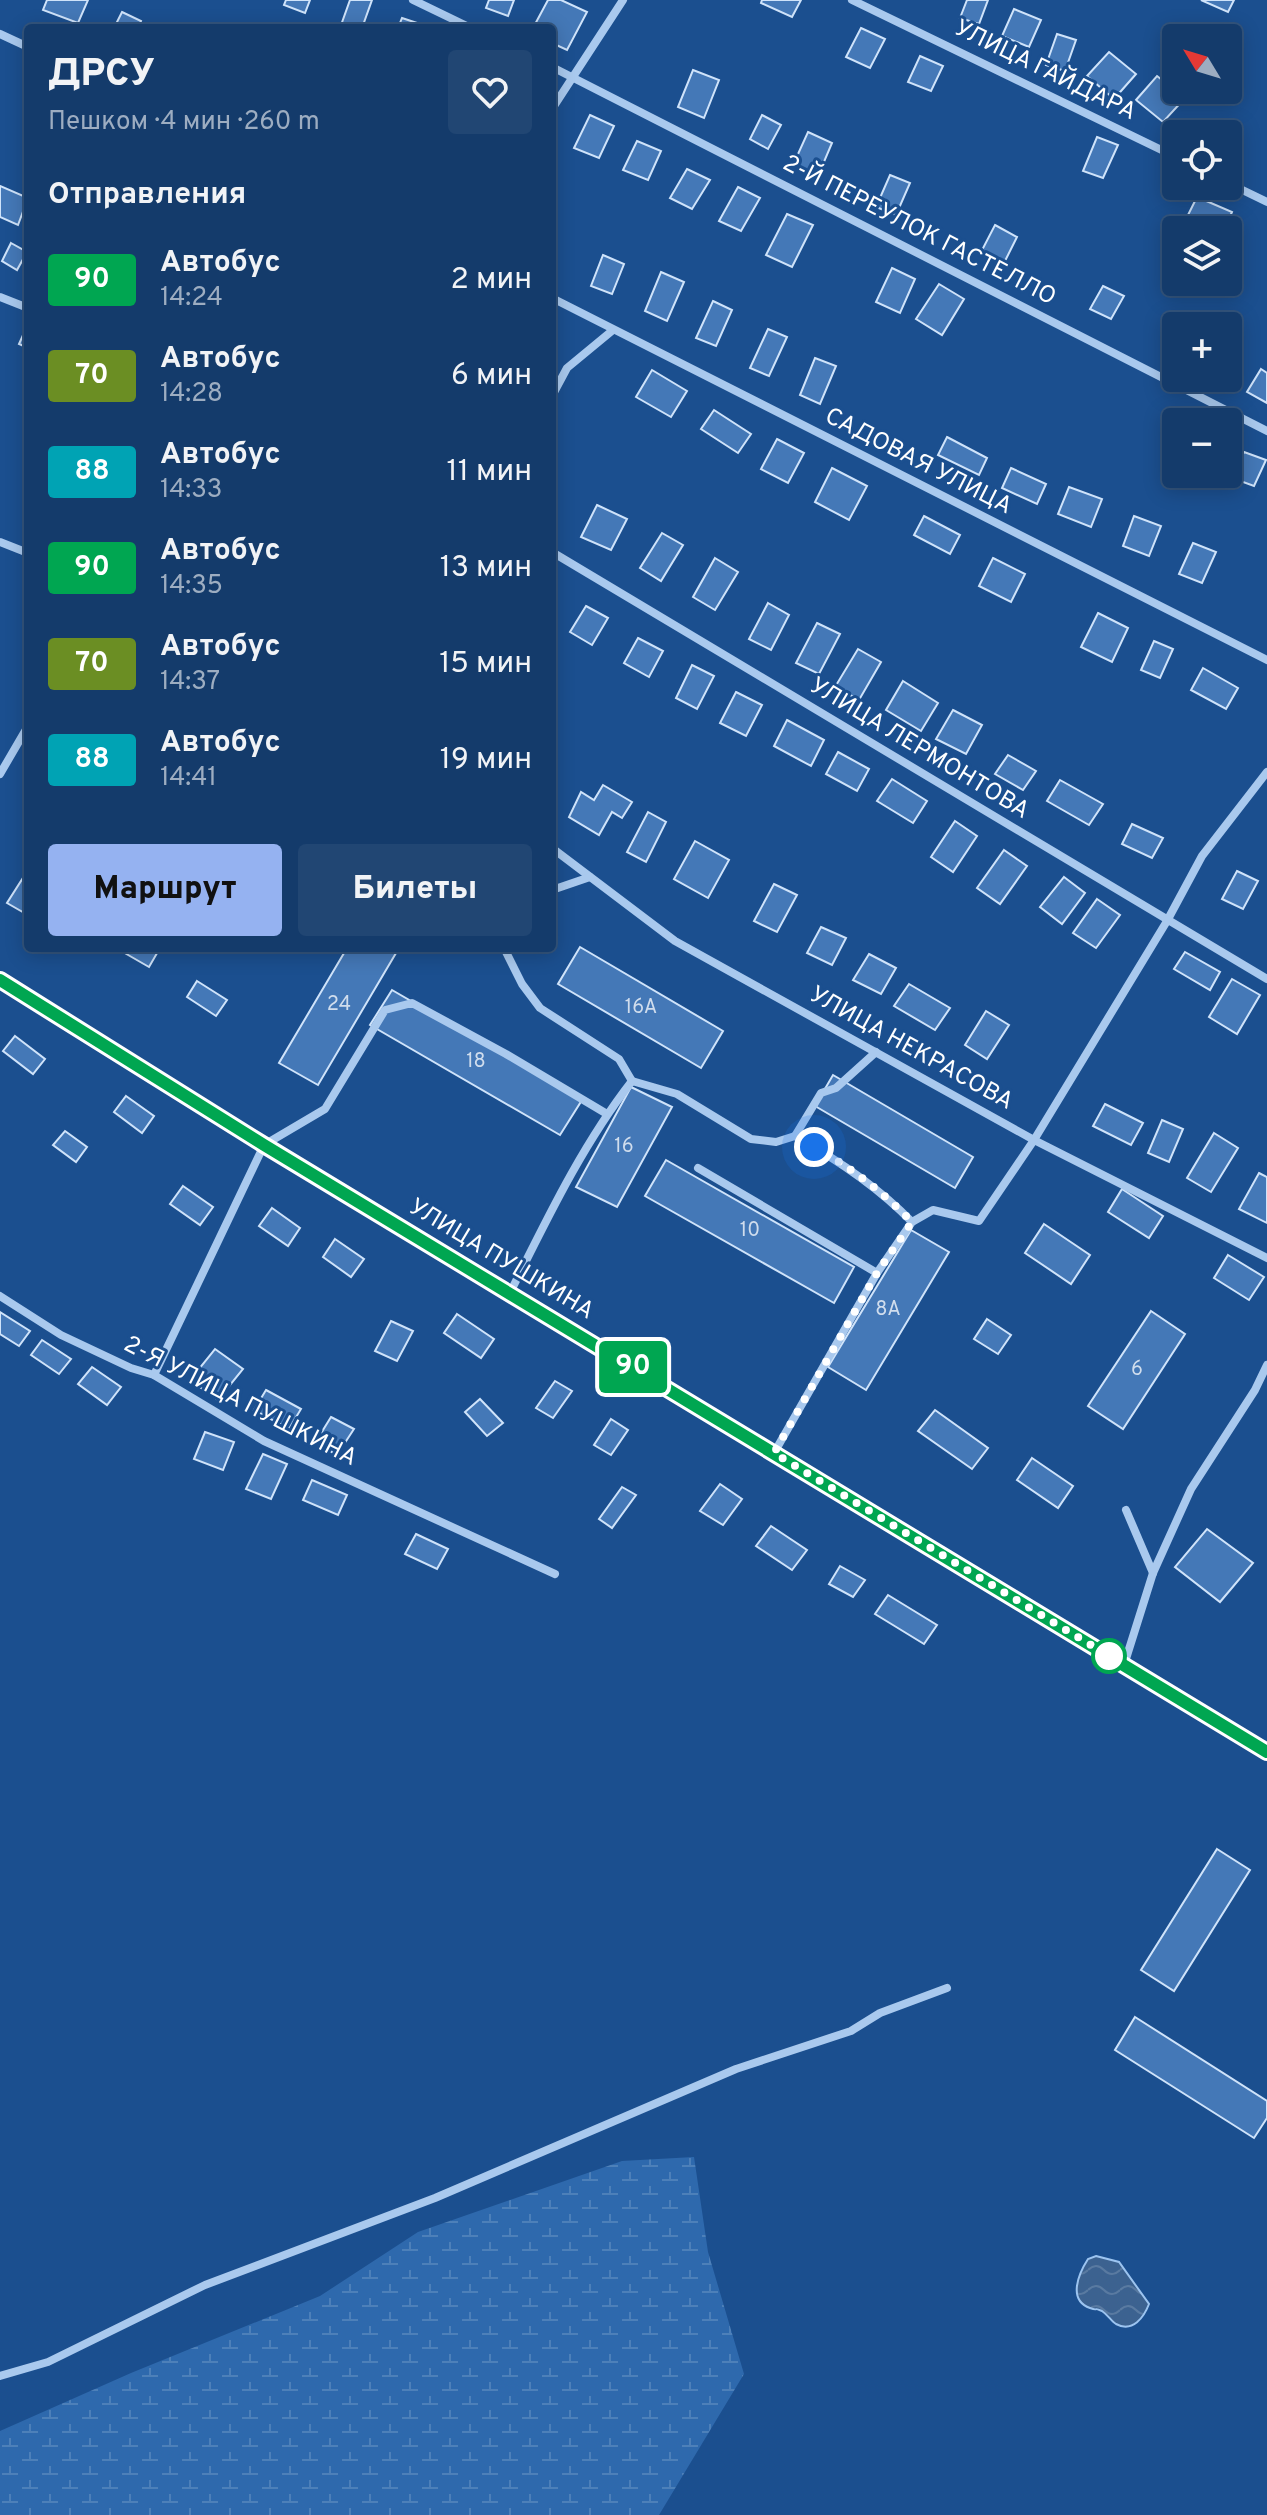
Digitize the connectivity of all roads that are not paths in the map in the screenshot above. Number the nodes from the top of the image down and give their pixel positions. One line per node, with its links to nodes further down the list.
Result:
1 (413, 0): 4 (street)
2 (623, 0): 8 (street)
3 (852, 0): 10 (street, УЛИЦА ГАЙДАРА)
4 (463, 24)
5 (0, 34): 6 (street)
6 (24, 45)
7 (556, 69): 8 (street, 2-Й ПЕРЕУЛОК ГАСТЕЛЛО)
8 (572, 77): 9 (street); 18 (street, 2-Й ПЕРЕУЛОК ГАСТЕЛЛО)
9 (556, 103)
10 (1162, 150)
11 (1242, 190): 12 (street)
12 (1267, 202)
13 (0, 297): 15 (street)
14 (556, 300): 16 (street, САДОВАЯ УЛИЦА)
15 (24, 306)
16 (613, 330): 17 (street); 22 (street, САДОВАЯ УЛИЦА)
17 (556, 389)
18 (1267, 431)
19 (0, 542): 20 (street)
20 (24, 551)
21 (556, 554): 29 (street, УЛИЦА ЛЕРМОНТОВА)
22 (1267, 660)
23 (24, 733): 25 (street)
24 (1267, 772): 29 (street)
25 (0, 774)
26 (556, 851): 27 (street, УЛИЦА НЕКРАСОВА)
27 (590, 877): 28 (street); 33 (street, УЛИЦА НЕКРАСОВА)
28 (556, 889)
29 (1167, 921): 31 (street, УЛИЦА ЛЕРМОНТОВА); 37 (street)
30 (506, 952): 34 (street)
31 (1267, 979)
32 (0, 980): 38 (main road, УЛИЦА ПУШКИНА)
33 (876, 1052): 36 (street); 37 (street, УЛИЦА НЕКРАСОВА)
34 (632, 1081): 35 (street); 36 (street)
35 (607, 1114): 38 (street); 43 (street)
36 (795, 1136): 40 (street)
37 (1034, 1140): 40 (street); 41 (street, УЛИЦА НЕКРАСОВА)
38 (264, 1145): 43 (main road, УЛИЦА ПУШКИНА); 46 (street)
39 (698, 1168): 42 (street)
40 (912, 1222): 42 (street)
41 (1267, 1258)
42 (877, 1273): 47 (street)
43 (510, 1293): 47 (main road, УЛИЦА ПУШКИНА)
44 (0, 1296): 46 (street, 2-Я УЛИЦА ПУШКИНА)
45 (1267, 1365): 49 (street)
46 (154, 1375): 50 (street, 2-Я УЛИЦА ПУШКИНА)
47 (774, 1453): 51 (main road, УЛИЦА ПУШКИНА)
48 (1126, 1510): 49 (street)
49 (1153, 1573): 51 (street)
50 (555, 1574)
51 (1124, 1665): 52 (main road, УЛИЦА ПУШКИНА)
52 (1267, 1752)
53 (947, 1988): 54 (street)
54 (0, 2376)

